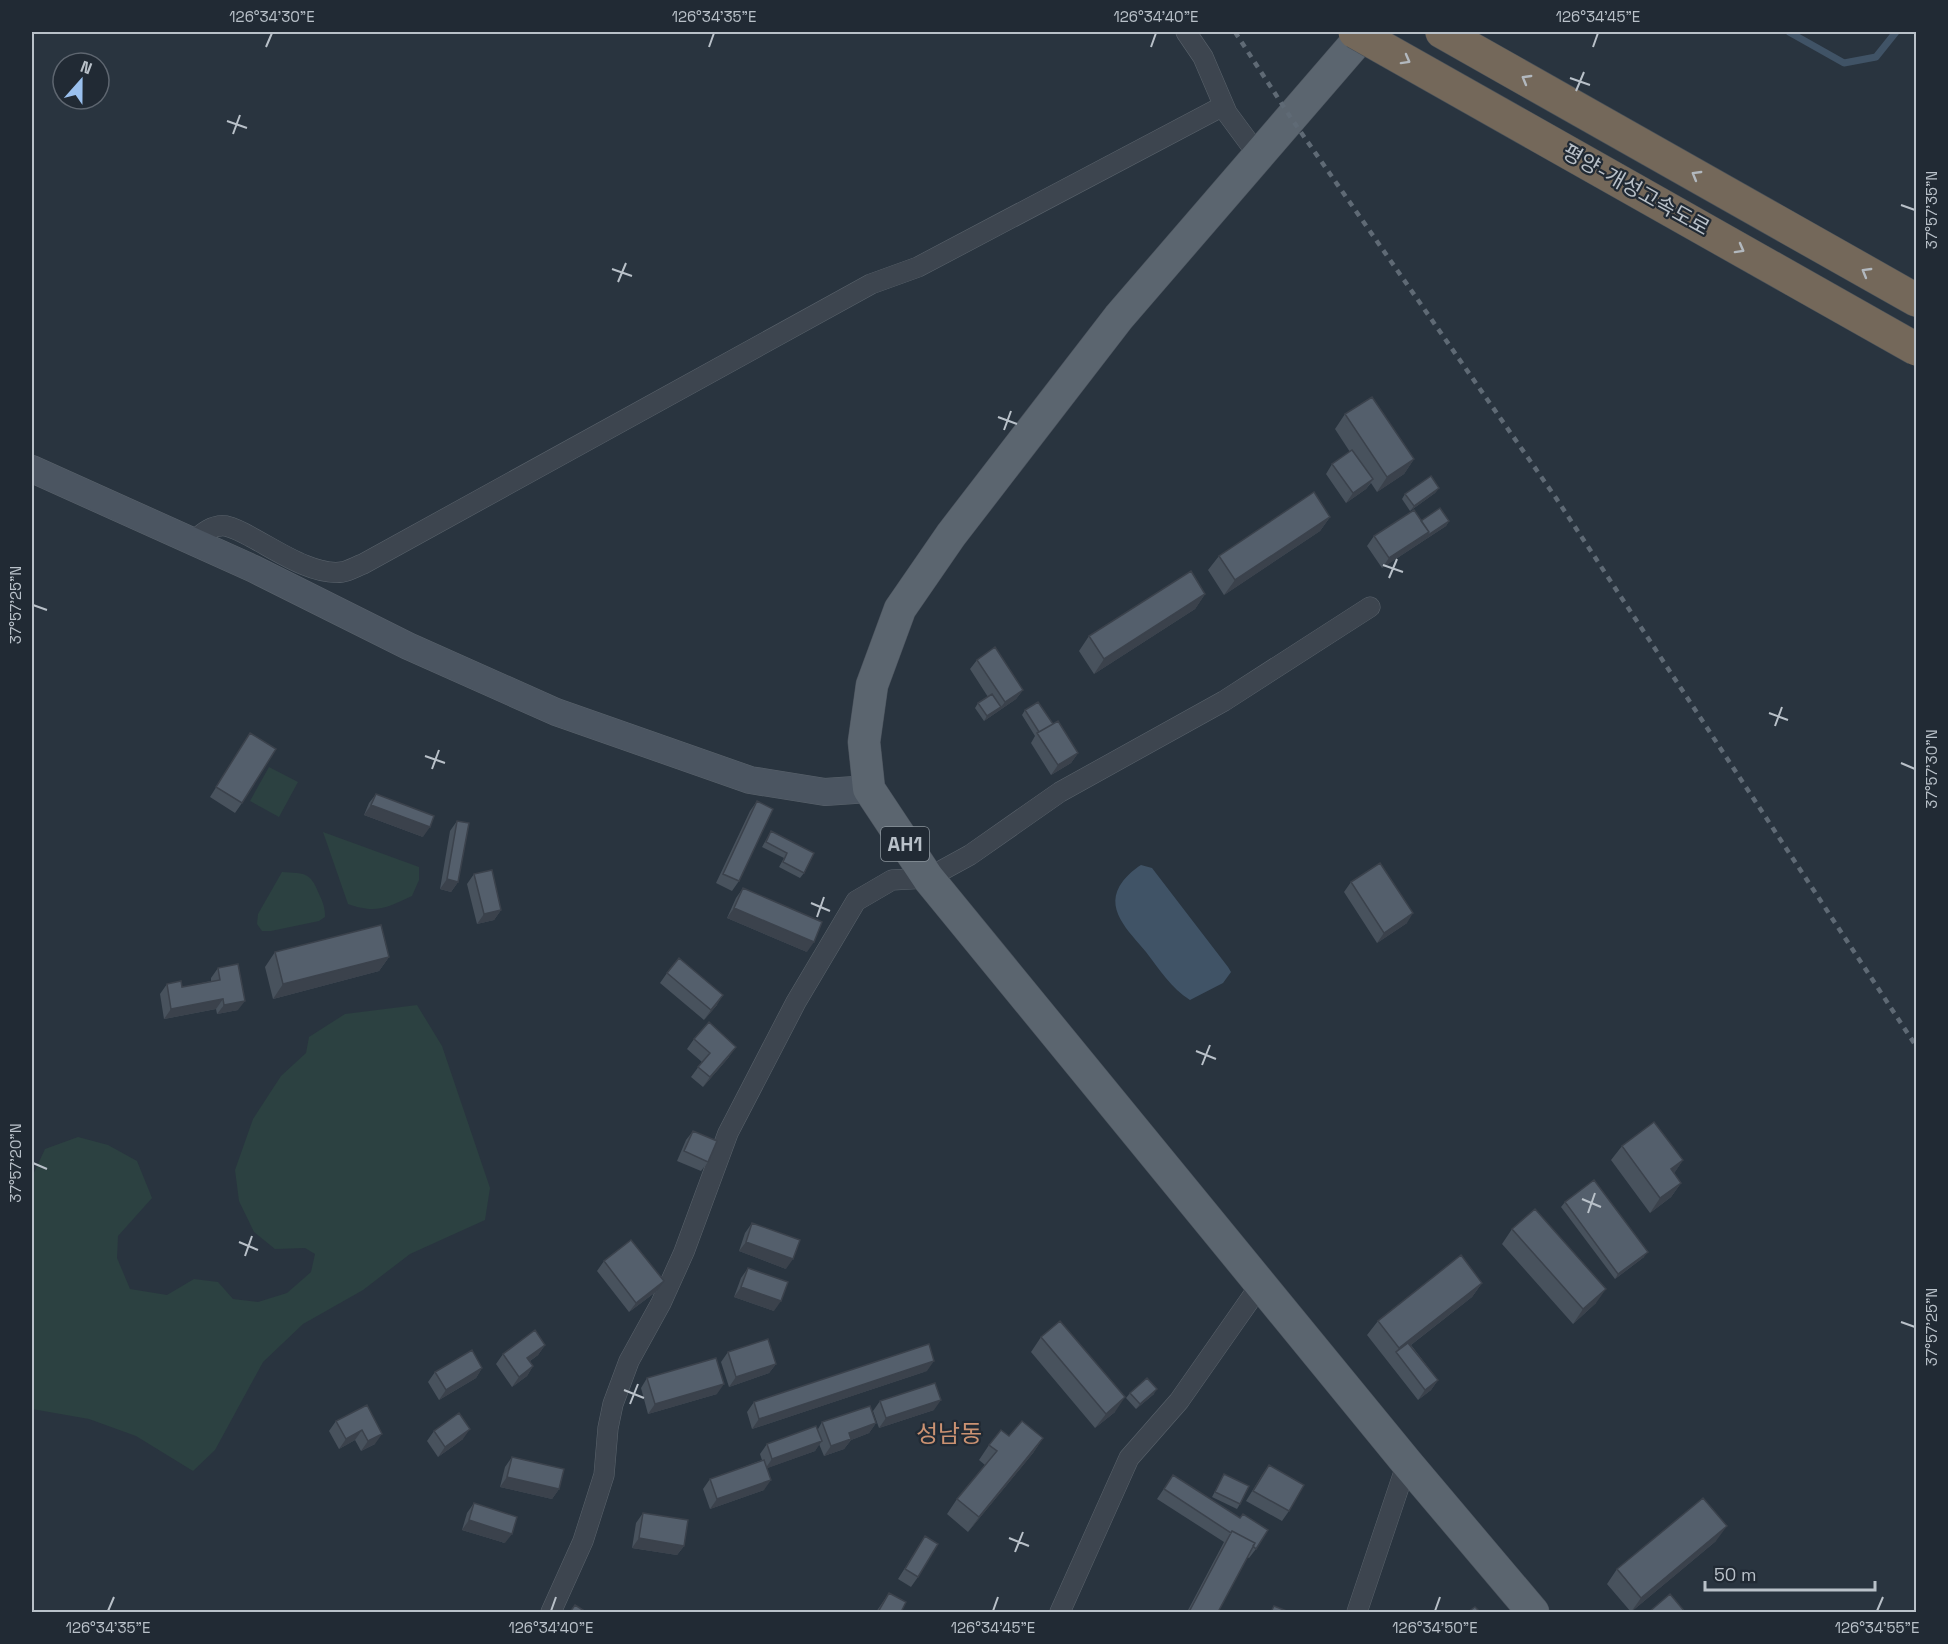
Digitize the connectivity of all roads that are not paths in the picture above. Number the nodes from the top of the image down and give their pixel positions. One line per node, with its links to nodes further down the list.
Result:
1 (1186, 32): 5 (street)
2 (1355, 32): 8 (highway, 평양-개성고속도로, one-way to 8, bridge)
3 (1365, 32): 6 (main road, AH1)
4 (1442, 32): 7 (highway, 평양-개성고속도로, one-way to 4)
5 (1223, 106): 6 (street); 10 (street)
6 (1258, 155): 12 (main road, AH1)
7 (1917, 300)
8 (1917, 349)
9 (32, 469): 10 (street)
10 (194, 542): 12 (street)
11 (1370, 607): 13 (street)
12 (869, 789): 13 (main road, AH1)
13 (928, 878): 14 (main road, AH1); 16 (street)
14 (1261, 1284): 15 (main road, AH1); 17 (street)
15 (1407, 1463): 18 (street); 19 (main road, AH1)
16 (551, 1612)
17 (1060, 1612)
18 (1357, 1612)
19 (1533, 1612)

